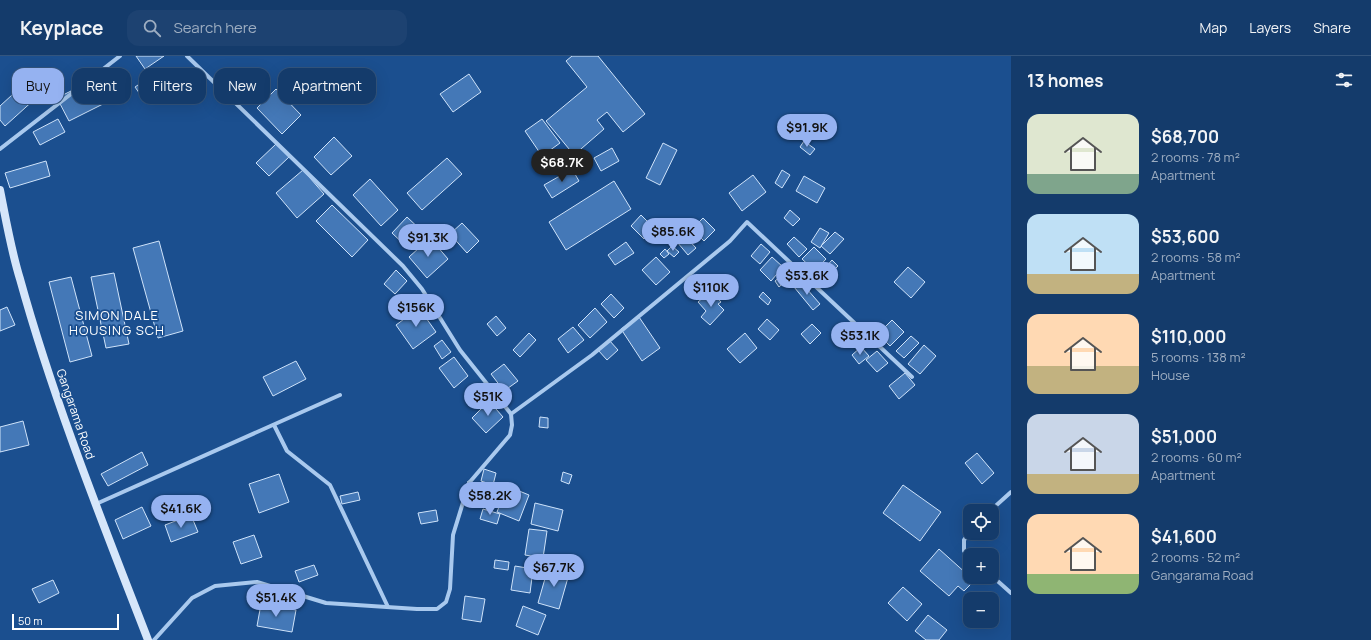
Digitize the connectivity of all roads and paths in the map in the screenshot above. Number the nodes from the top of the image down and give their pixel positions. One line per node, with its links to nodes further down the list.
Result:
1 (120, 56): 3 (street)
2 (187, 56): 7 (street)
3 (0, 149)
4 (0, 190): 10 (street, Gangarama Road)
5 (912, 377): 7 (street)
6 (340, 395): 8 (street)
7 (511, 414): 14 (street)
8 (274, 425): 10 (street); 14 (street)
9 (1011, 492): 11 (street)
10 (96, 504): 15 (street, Gangarama Road)
11 (998, 504)
12 (999, 582): 13 (street)
13 (1011, 593)
14 (388, 607): 16 (street)
15 (148, 640)
16 (154, 640)

